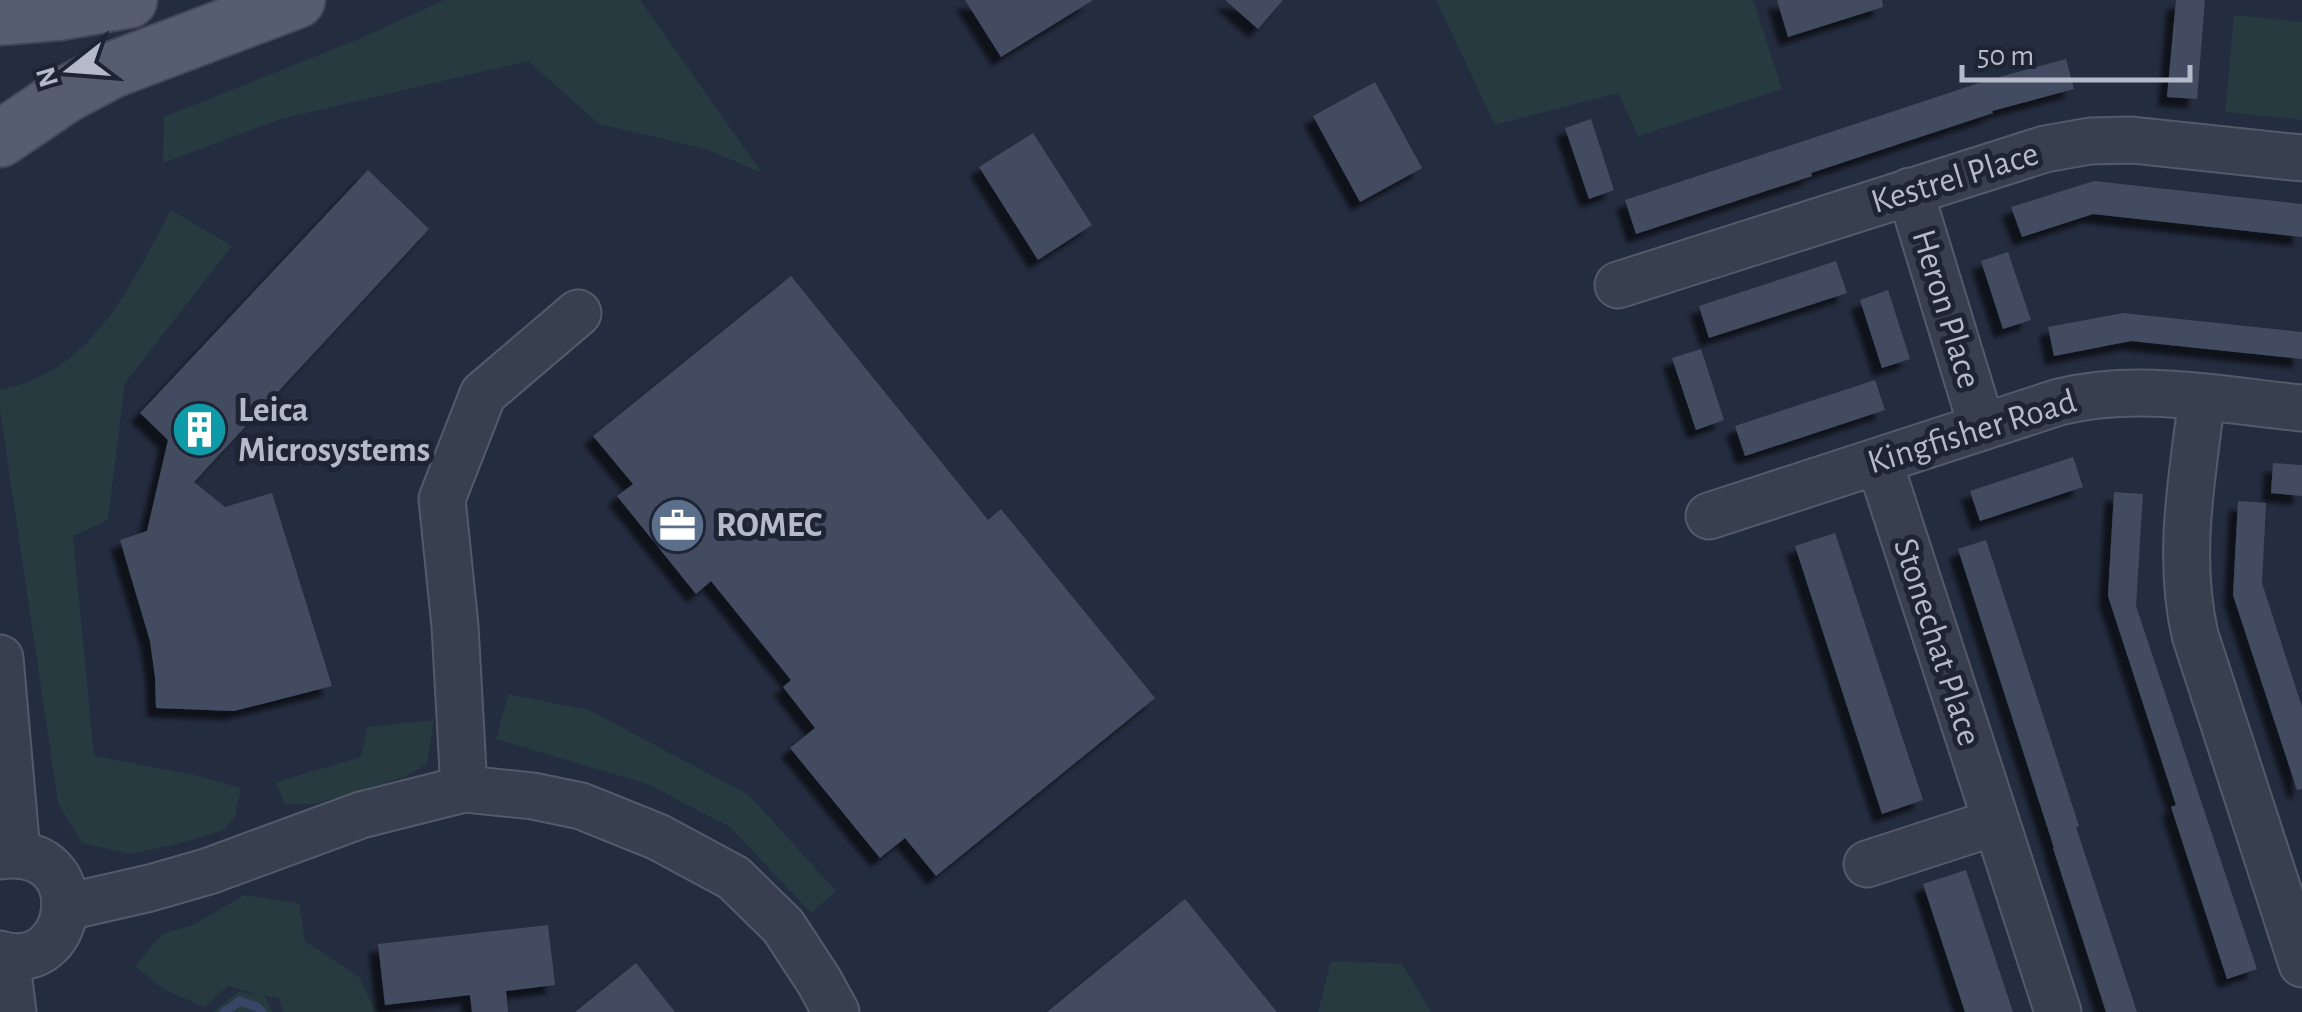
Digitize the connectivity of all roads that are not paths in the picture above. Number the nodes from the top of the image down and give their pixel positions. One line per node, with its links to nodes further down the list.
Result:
1 (129, 0): 3 (main road)
2 (297, 0): 4 (main road)
3 (0, 17)
4 (0, 139)
5 (2302, 158): 6 (street, Kestrel Place)
6 (1910, 191): 7 (street, Kestrel Place); 11 (street, Heron Place)
7 (1618, 285)
8 (578, 314): 15 (street)
9 (2202, 398): 10 (street, Kingfisher Road); 11 (street, Kingfisher Road); 21 (street)
10 (2302, 408)
11 (1982, 426): 12 (street, Kingfisher Road)
12 (1878, 461): 13 (street, Kingfisher Road); 16 (street, Stonechat Place)
13 (1709, 516)
14 (0, 658): 17 (street)
15 (464, 789): 19 (street); 23 (street)
16 (1996, 822): 18 (street); 24 (street, Stonechat Place)
17 (9, 855): 19 (street)
18 (1867, 864)
19 (67, 907): 20 (street)
20 (3, 955): 22 (street)
21 (2302, 964)
22 (14, 1012)
23 (836, 1012)
24 (2058, 1012)

